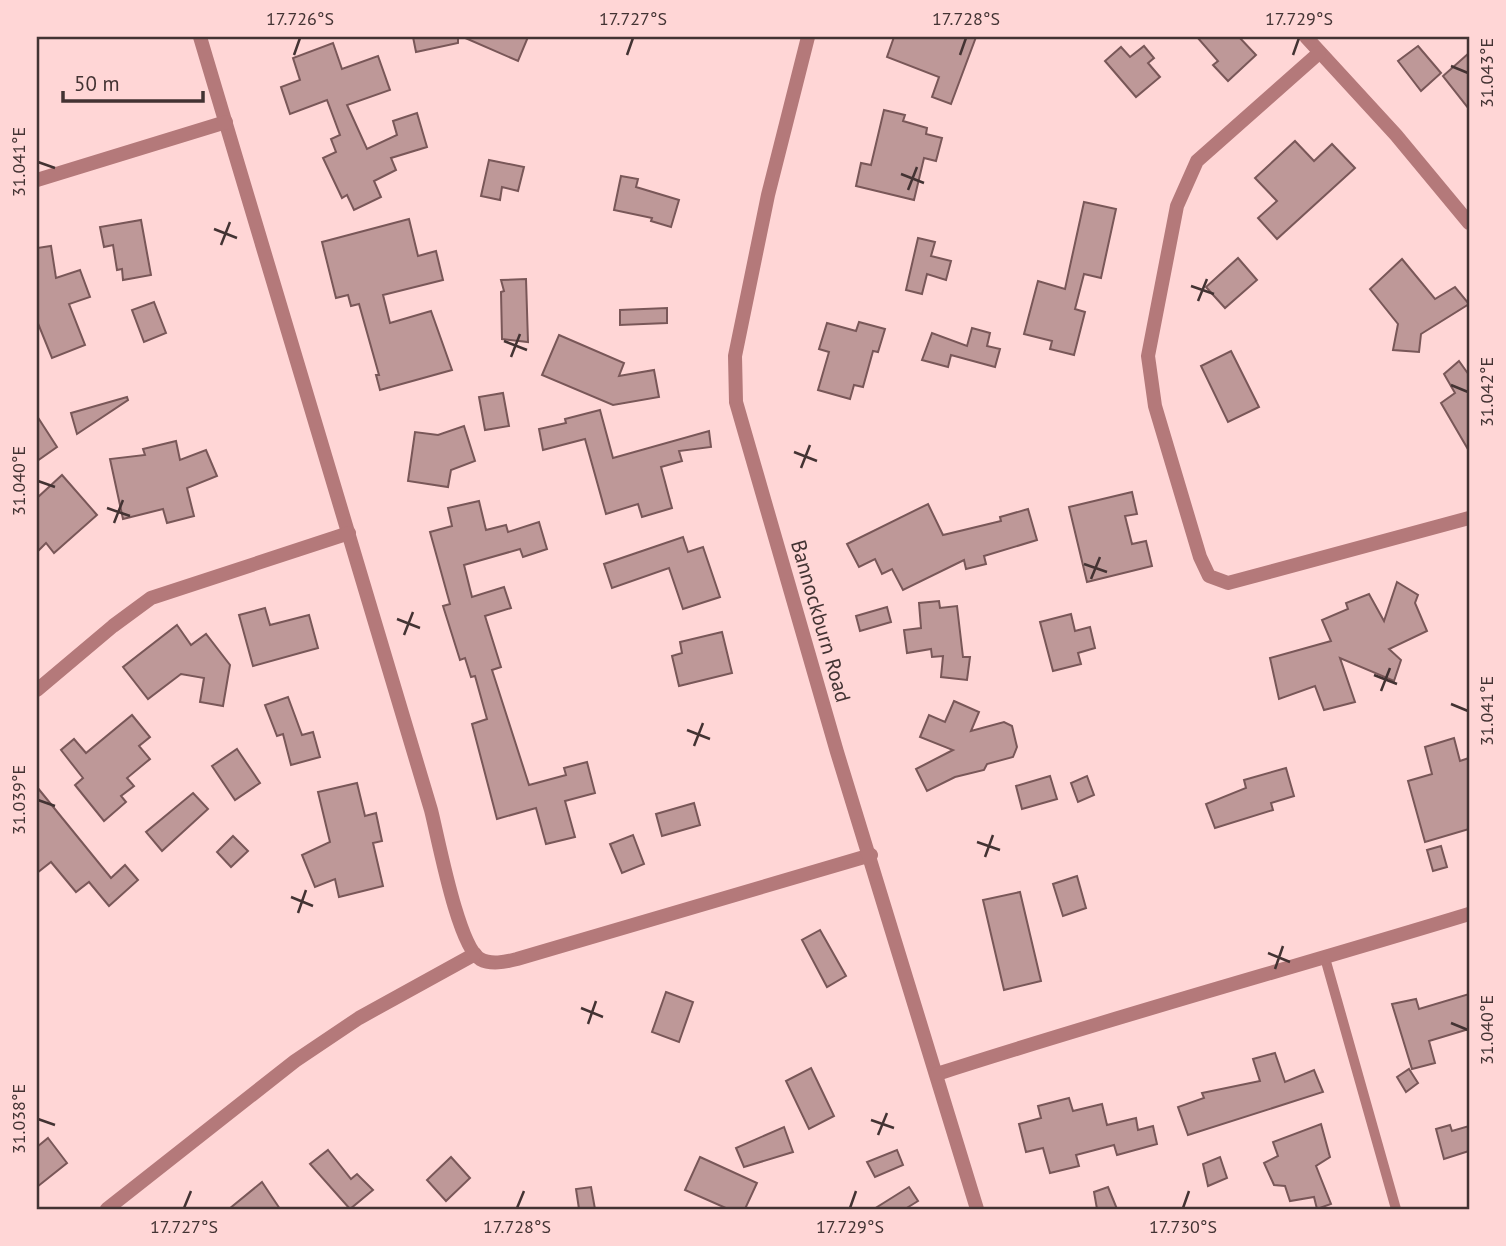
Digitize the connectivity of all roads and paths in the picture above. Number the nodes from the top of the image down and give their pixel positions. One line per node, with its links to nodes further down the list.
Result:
1 (200, 37): 5 (street)
2 (808, 37): 11 (street, Bannockburn Road)
3 (1306, 37): 4 (street)
4 (1319, 53): 7 (street); 8 (street)
5 (226, 122): 6 (street); 9 (street)
6 (37, 180)
7 (1469, 223)
8 (1469, 518)
9 (349, 533): 10 (street); 13 (street)
10 (37, 690)
11 (871, 855): 13 (street); 15 (street, Bannockburn Road)
12 (1469, 914): 14 (street)
13 (475, 954): 16 (street)
14 (1325, 958): 15 (street); 18 (lane)
15 (937, 1074): 17 (street, Bannockburn Road)
16 (107, 1209)
17 (977, 1209)
18 (1396, 1209)

